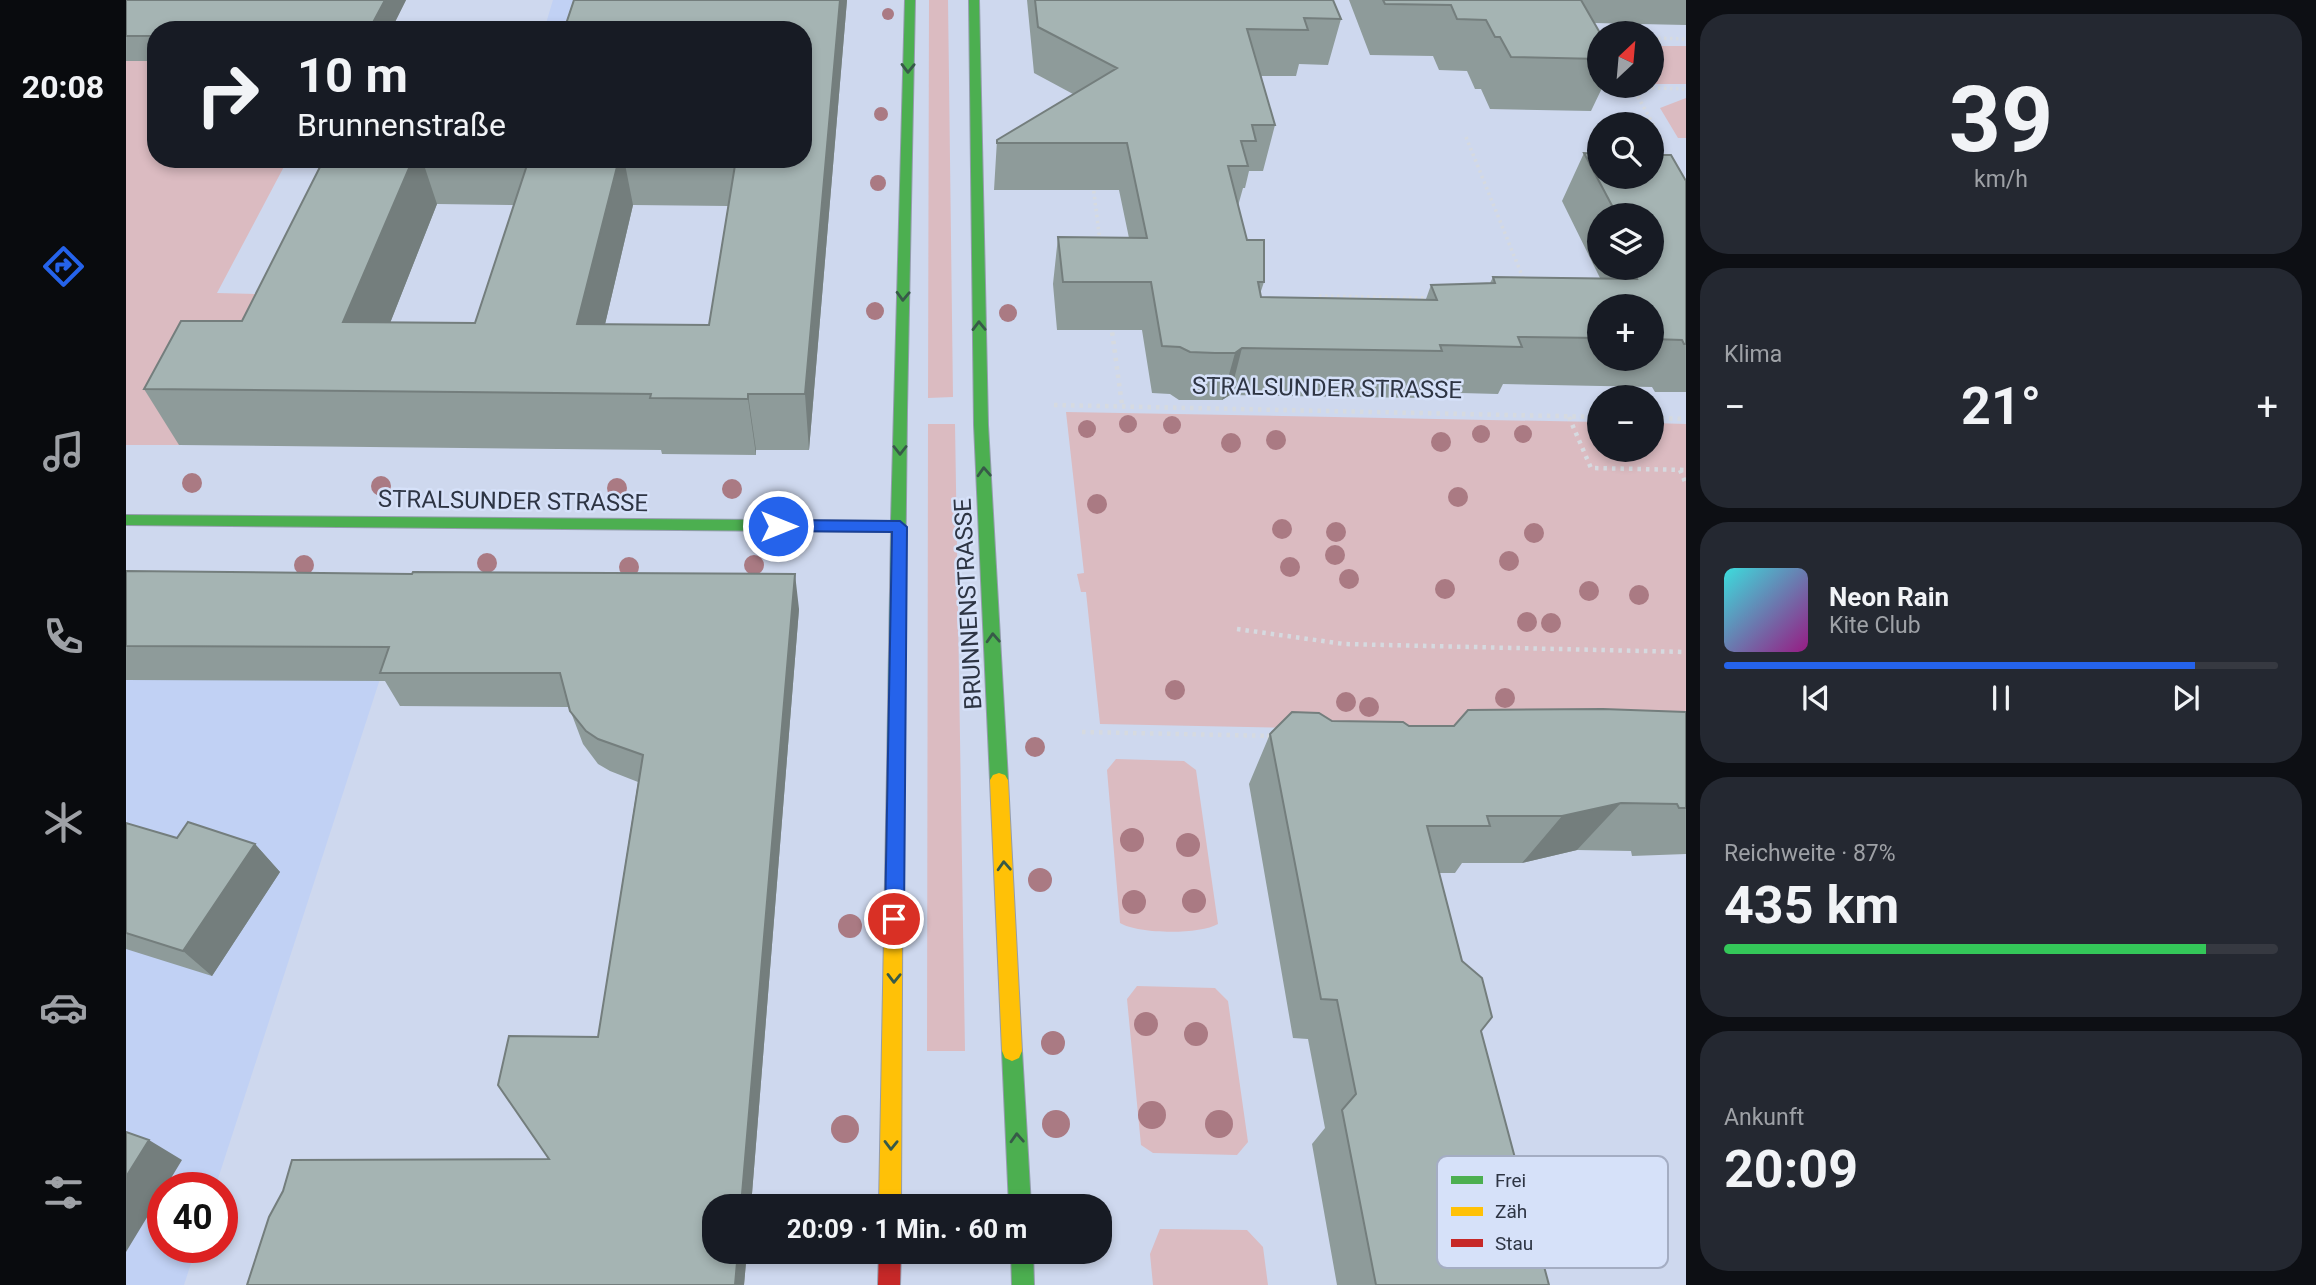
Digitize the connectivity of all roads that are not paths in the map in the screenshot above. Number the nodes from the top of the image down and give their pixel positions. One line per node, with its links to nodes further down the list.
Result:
1 (910, 0): 4 (main road, one-way to 4)
2 (974, 0): 6 (main road, BRUNNENSTRASSE, one-way to 2)
3 (126, 520): 4 (main road, STRALSUNDER STRASSE)
4 (900, 527): 5 (main road, one-way to 5)
5 (890, 1194)
6 (1019, 1194)
7 (890, 1264): 9 (main road)
8 (1022, 1264): 10 (main road)
9 (889, 1285)
10 (1023, 1285)

